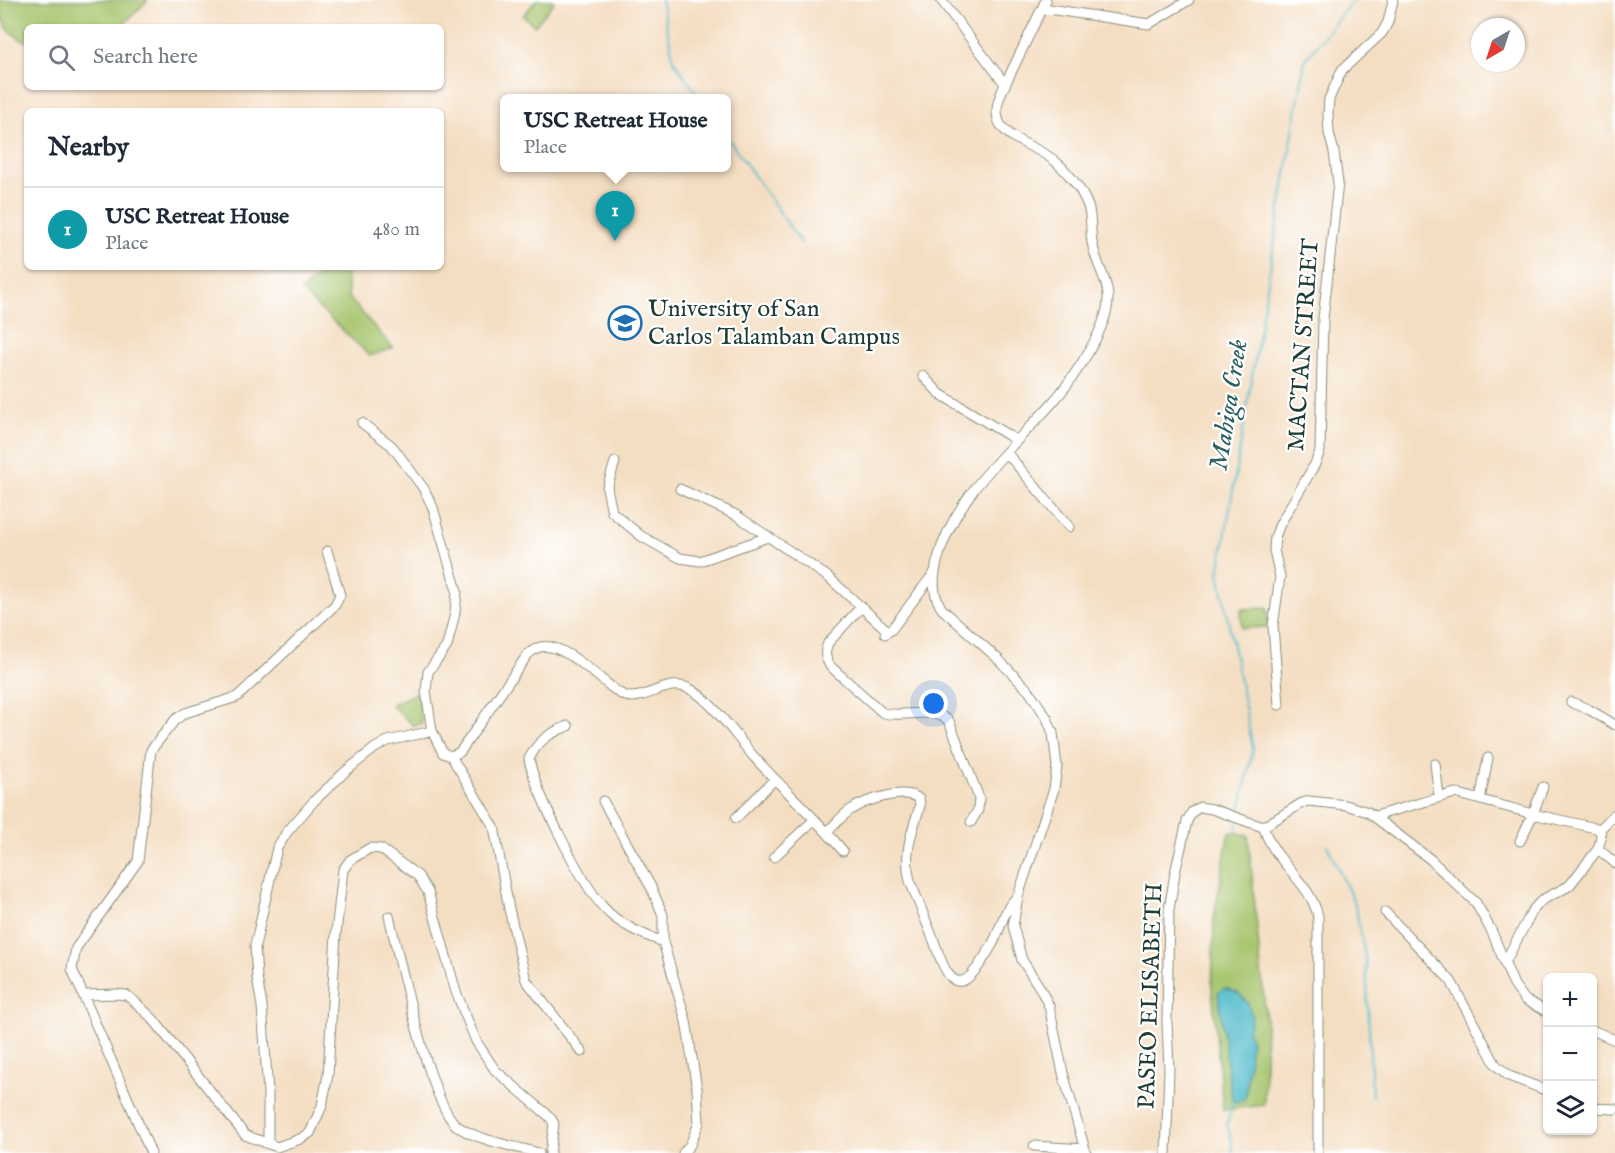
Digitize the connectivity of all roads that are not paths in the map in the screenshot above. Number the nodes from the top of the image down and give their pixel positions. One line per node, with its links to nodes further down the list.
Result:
1 (941, 0): 5 (street)
2 (1190, 0): 4 (street)
3 (1392, 0): 18 (street, MACTAN STREET)
4 (1044, 4): 5 (street)
5 (1005, 84): 8 (street)
6 (923, 376): 8 (street)
7 (362, 423): 21 (street)
8 (1016, 440): 9 (street)
9 (1006, 452): 12 (street); 15 (street)
10 (615, 462): 13 (street)
11 (680, 489): 13 (street)
12 (1069, 527)
13 (768, 537): 16 (street)
14 (327, 551): 49 (street)
15 (934, 573): 16 (street); 44 (street)
16 (861, 607): 35 (street)
17 (1571, 702): 19 (street)
18 (1279, 705)
19 (1615, 725)
20 (568, 726): 47 (street)
21 (432, 730): 22 (street); 57 (street)
22 (451, 756): 25 (street); 53 (street)
23 (1488, 758): 28 (street)
24 (1435, 764): 27 (street)
25 (775, 779): 33 (street); 34 (street)
26 (1543, 787): 30 (street)
27 (1439, 796): 28 (street); 32 (street)
28 (1480, 800): 30 (street)
29 (603, 801): 47 (street)
30 (1533, 814): 37 (street); 39 (street)
31 (1615, 814): 37 (street)
32 (1375, 816): 36 (street); 48 (street)
33 (736, 818)
34 (814, 820): 38 (street); 42 (street)
35 (971, 822)
36 (1263, 825): 64 (street, PASEO ELISABETH); 65 (street)
37 (1600, 829): 40 (street)
38 (827, 832): 41 (street); 44 (street)
39 (1520, 841)
40 (1598, 849): 43 (street); 48 (street)
41 (843, 851)
42 (774, 857)
43 (1615, 863)
44 (1018, 896): 59 (street)
45 (1385, 912): 54 (street)
46 (389, 916): 61 (street)
47 (663, 942): 63 (street)
48 (1505, 962): 50 (street)
49 (85, 995): 57 (street); 60 (street)
50 (1543, 1010)
51 (1597, 1032): 52 (street)
52 (1615, 1040)
53 (582, 1052)
54 (1543, 1089)
55 (1597, 1108): 56 (street)
56 (1615, 1109)
57 (268, 1144): 62 (street)
58 (1034, 1146): 59 (street)
59 (1086, 1151)
60 (151, 1153)
61 (538, 1153)
62 (550, 1153)
63 (683, 1153)
64 (1166, 1153)
65 (1318, 1153)

